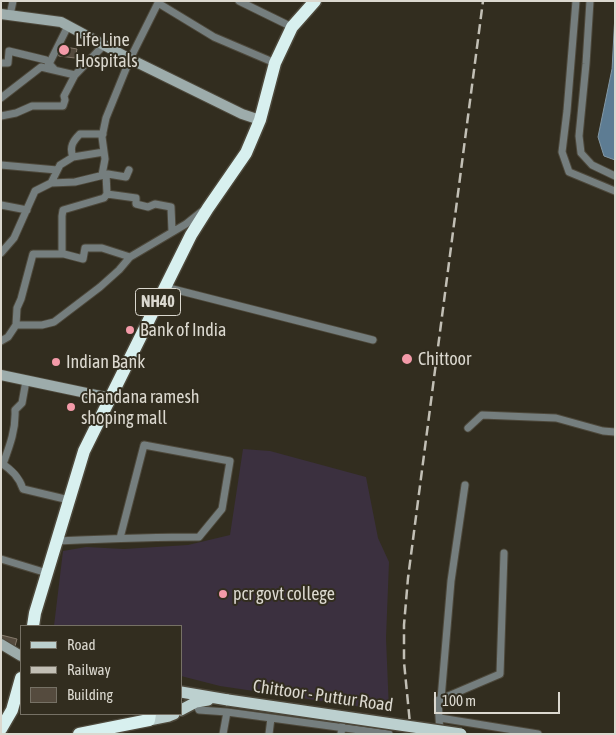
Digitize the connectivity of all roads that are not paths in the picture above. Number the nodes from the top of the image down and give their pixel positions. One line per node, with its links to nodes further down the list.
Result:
1 (13, 1): 7 (street)
2 (240, 1): 9 (street)
3 (576, 1): 29 (street)
4 (590, 1): 27 (street)
5 (158, 2): 11 (street); 13 (street)
6 (315, 3): 9 (highway, NH40)
7 (6, 15): 8 (main road)
8 (68, 26): 10 (main road); 14 (street)
9 (292, 27): 13 (highway, NH40)
10 (104, 45): 11 (main road); 16 (street)
11 (130, 59): 19 (main road); 20 (street)
12 (1, 63): 14 (street)
13 (275, 63): 19 (highway, NH40)
14 (49, 64): 15 (street)
15 (55, 70): 16 (street); 17 (street)
16 (75, 75): 18 (street)
17 (1, 98)
18 (1, 116)
19 (260, 120): 32 (highway, NH40)
20 (103, 134): 21 (street); 22 (street)
21 (104, 152): 22 (street); 26 (street)
22 (73, 157): 24 (street)
23 (1, 165): 24 (street)
24 (57, 170): 28 (street)
25 (129, 170): 26 (street)
26 (104, 175): 28 (street); 30 (street)
27 (615, 176)
28 (51, 183): 33 (street)
29 (615, 191)
30 (107, 194): 34 (street); 36 (street)
31 (1, 205): 33 (street)
32 (208, 208): 34 (street); 38 (highway, NH40)
33 (27, 210): 35 (street)
34 (172, 232): 37 (street)
35 (1, 253)
36 (62, 254): 37 (street); 39 (street)
37 (130, 257): 39 (street)
38 (165, 287): 41 (street); 44 (highway, NH40)
39 (16, 325): 40 (street)
40 (2, 339)
41 (373, 340)
42 (1, 375): 43 (main road)
43 (26, 381): 44 (main road); 47 (street)
44 (110, 398): 49 (highway, NH40)
45 (468, 428): 46 (street)
46 (615, 432)
47 (2, 463): 49 (street)
48 (465, 485): 62 (street)
49 (69, 500): 51 (highway, NH40)
50 (120, 538): 50 (street); 51 (street)
51 (57, 541): 54 (highway, NH40)
52 (504, 553): 62 (street)
53 (1, 559): 54 (street)
54 (47, 573): 55 (highway, NH40)
55 (35, 613): 56 (highway, NH40); 57 (highway)
56 (33, 625)
57 (41, 625)
58 (1, 644): 59 (main road)
59 (20, 655)
60 (20, 680): 65 (highway)
61 (189, 696): 63 (main road, Chittoor - Puttur Road); 64 (main road)
62 (438, 700): 69 (street)
63 (225, 704): 68 (street); 73 (street); 77 (main road, Chittoor - Puttur Road, bridge)
64 (182, 708)
65 (6, 710): 70 (highway)
66 (172, 715): 67 (main road)
67 (149, 717): 72 (highway)
68 (271, 718): 71 (street); 74 (street)
69 (440, 718): 76 (street); 78 (street)
70 (1, 730)
71 (342, 730): 75 (street)
72 (79, 734)
73 (223, 734)
74 (269, 734)
75 (389, 734)
76 (440, 734)
77 (461, 734)
78 (538, 734)

